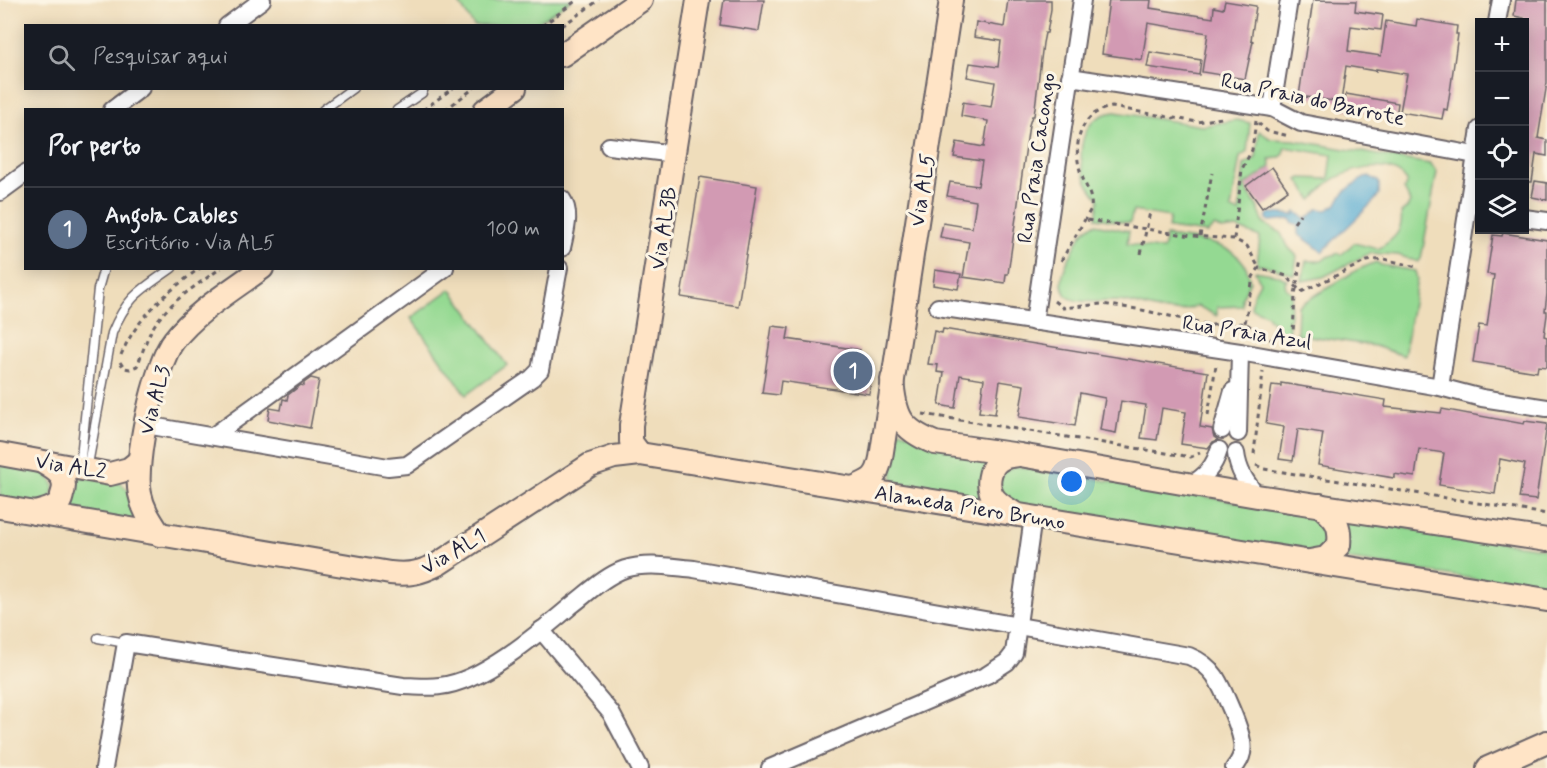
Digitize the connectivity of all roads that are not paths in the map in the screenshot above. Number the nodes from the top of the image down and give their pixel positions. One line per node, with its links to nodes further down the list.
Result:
1 (262, 0): 9 (street)
2 (642, 0): 10 (street)
3 (698, 0): 22 (street, Via AL3B)
4 (951, 0): 39 (street, Via AL5)
5 (1082, 0): 11 (street, Rua Praia Cacongo)
6 (1289, 0): 20 (street)
7 (1501, 0): 8 (street)
8 (1498, 18)
9 (230, 24)
10 (564, 54)
11 (1070, 77): 20 (street, Rua Praia do Barrote); 37 (street, Rua Praia Cacongo)
12 (138, 90): 16 (street)
13 (349, 90): 17 (lane)
14 (423, 90): 18 (lane)
15 (512, 90): 19 (street)
16 (115, 108)
17 (326, 108)
18 (401, 108)
19 (488, 108)
20 (1272, 108): 23 (street, Rua Praia do Barrote)
21 (609, 146): 22 (street)
22 (675, 154): 48 (street, Via AL3B)
23 (1475, 155): 27 (street)
24 (24, 174): 25 (street)
25 (0, 192)
26 (564, 202): 30 (street)
27 (1474, 212): 40 (street)
28 (1529, 219): 29 (street)
29 (1547, 221)
30 (564, 238)
31 (104, 270): 52 (lane)
32 (169, 270): 52 (lane)
33 (259, 270): 42 (street, Via AL3)
34 (442, 270): 44 (street)
35 (559, 270): 44 (street)
36 (938, 307): 37 (street, Rua Praia Azul)
37 (1034, 322): 38 (street, Rua Praia Azul)
38 (1240, 352): 40 (street, Rua Praia Azul); 43 (street)
39 (892, 379): 49 (street); 54 (street, Alameda Piero Bruno)
40 (1440, 387): 41 (street, Rua Praia Azul)
41 (1547, 408)
42 (146, 425): 44 (street); 50 (street, Via AL3)
43 (1222, 429)
44 (213, 436)
45 (1211, 450): 53 (street)
46 (1236, 453): 55 (street)
47 (0, 454): 51 (street, Via AL2)
48 (640, 454): 54 (street, Via AL1); 60 (street, Via AL1)
49 (1020, 455): 53 (street); 59 (street)
50 (139, 461): 52 (street, Via AL2); 60 (street, Via AL3)
51 (40, 462): 52 (street, Via AL2); 58 (street)
52 (83, 469)
53 (1191, 485): 55 (street)
54 (854, 488): 59 (street, Alameda Piero Bruno)
55 (1257, 496): 56 (street)
56 (1320, 505): 61 (street); 62 (street)
57 (0, 507): 58 (street, Via AL1)
58 (35, 513): 60 (street, Via AL1)
59 (1025, 516): 62 (street, Alameda Piero Bruno); 64 (street)
60 (160, 535)
61 (1547, 540)
62 (1310, 561): 63 (street, Alameda Piero Bruno)
63 (1547, 600)
64 (1018, 626): 65 (street); 71 (street); 72 (street)
65 (541, 630): 67 (street); 70 (street)
66 (98, 638): 67 (lane)
67 (126, 643): 69 (street)
68 (1547, 742): 73 (street)
69 (104, 768)
70 (640, 768)
71 (770, 768)
72 (1234, 768)
73 (1488, 768)

